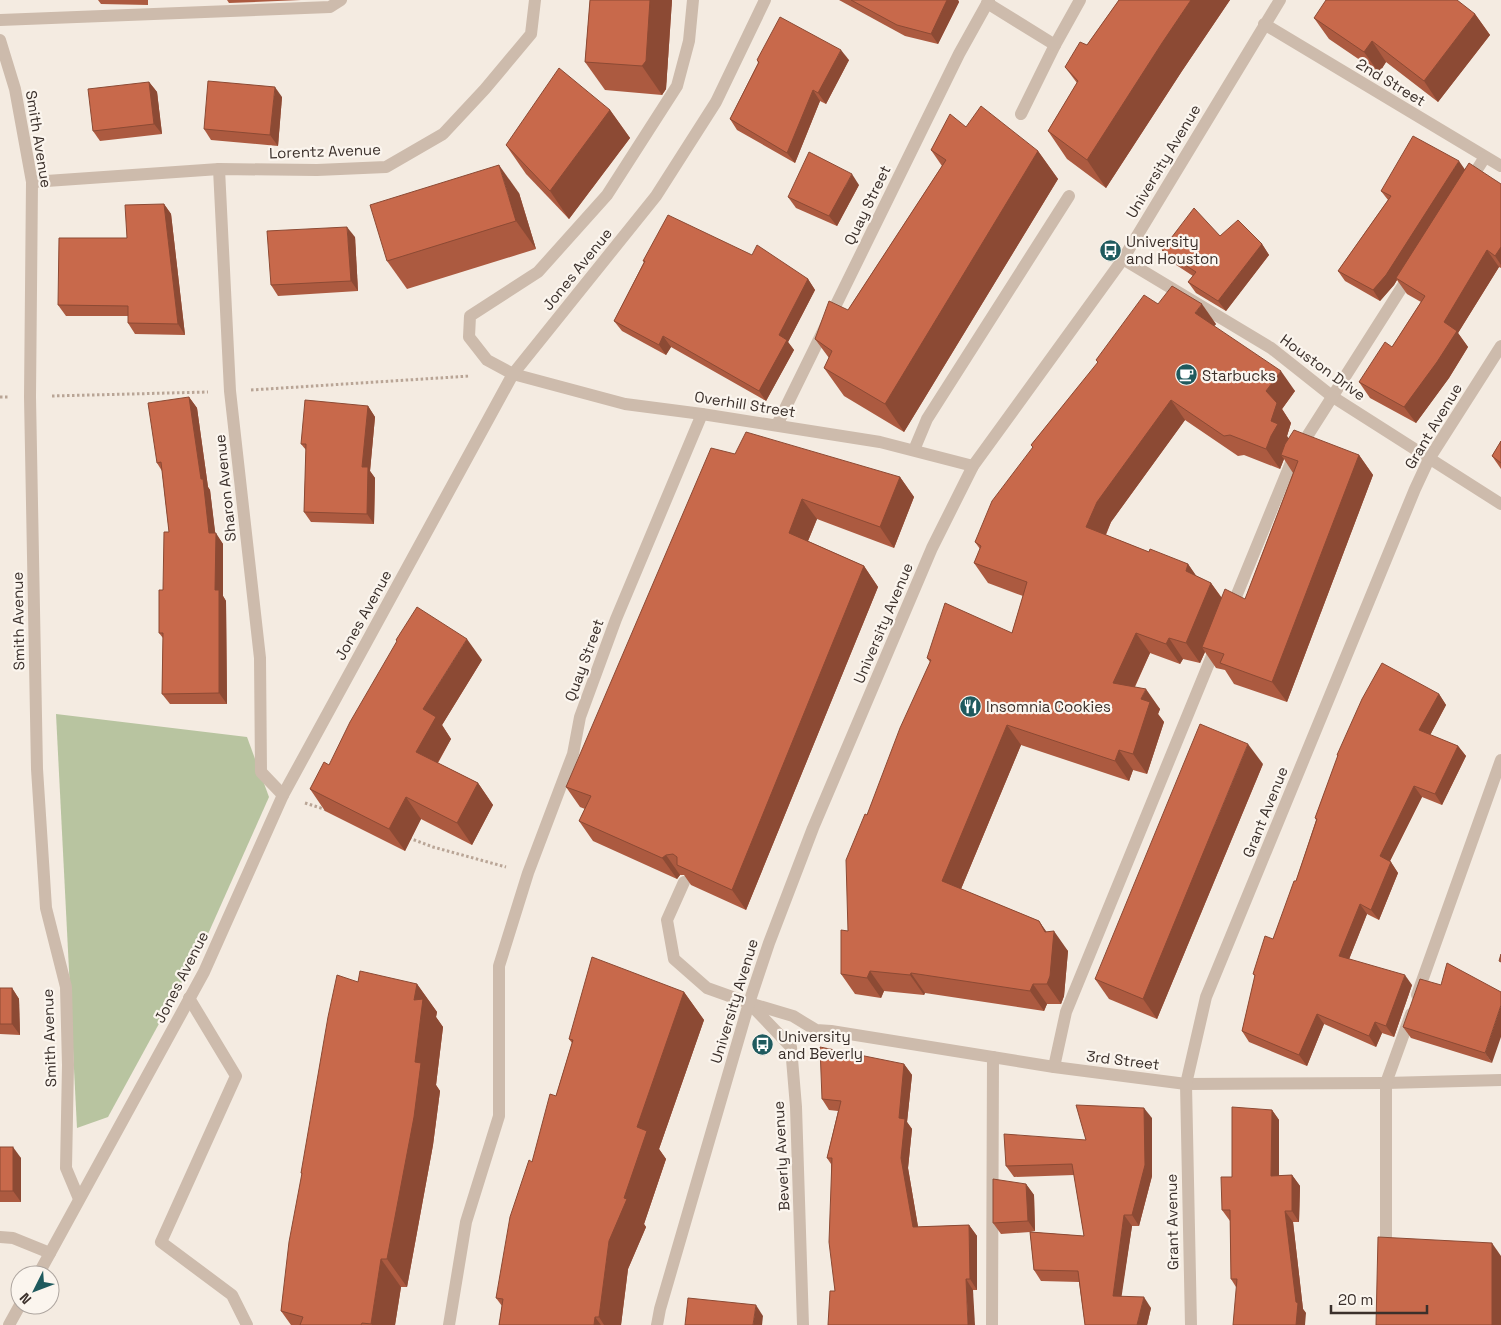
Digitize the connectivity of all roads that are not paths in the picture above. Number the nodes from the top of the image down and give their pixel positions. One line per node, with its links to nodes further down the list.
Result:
1 (341, 0): 8 (street)
2 (535, 0): 15 (street, Lorentz Avenue)
3 (693, 0): 22 (street, Overhill Street)
4 (765, 0): 22 (street, Jones Avenue)
5 (1080, 0): 11 (street)
6 (1280, 0): 9 (street, University Avenue)
7 (988, 2): 11 (street); 25 (street, Quay Street)
8 (0, 20)
9 (1264, 24): 13 (street, 2nd Street); 19 (street, University Avenue)
10 (0, 40): 16 (street, Smith Avenue)
11 (1055, 45): 12 (street)
12 (1021, 114)
13 (1485, 157): 14 (street, 2nd Street); 17 (street)
14 (1501, 166)
15 (219, 169): 16 (street, Lorentz Avenue); 33 (street, Sharon Avenue)
16 (32, 182): 42 (street, Smith Avenue)
17 (1464, 190)
18 (1070, 196): 26 (street)
19 (1123, 259): 23 (street, Houston Drive); 28 (street, University Avenue)
20 (1417, 264): 23 (street)
21 (1501, 346): 27 (street, Grant Avenue)
22 (513, 374): 24 (street, Overhill Street); 33 (street, Jones Avenue)
23 (1333, 397): 27 (street, Houston Drive); 30 (street)
24 (702, 414): 25 (street, Overhill Street); 48 (street, Quay Street)
25 (777, 426): 26 (street, Overhill Street)
26 (914, 450): 28 (street, Overhill Street)
27 (1429, 458): 29 (street, Houston Drive); 41 (street, Grant Avenue)
28 (973, 466): 36 (street, University Avenue)
29 (1501, 504)
30 (1228, 617)
31 (1220, 635): 38 (street)
32 (1501, 760): 40 (street)
33 (283, 795): 35 (street, Jones Avenue)
34 (684, 882): 36 (street, 3rd Street)
35 (189, 998): 42 (street, Jones Avenue); 47 (street)
36 (749, 1003): 37 (street, 3rd Street); 49 (street, University Avenue); 50 (street, Beverly Avenue)
37 (993, 1057): 38 (street, 3rd Street); 51 (street)
38 (1054, 1067): 41 (street, 3rd Street)
39 (1501, 1080): 40 (street, 3rd Street)
40 (1386, 1083): 41 (street, 3rd Street); 46 (street)
41 (1186, 1084): 52 (street, Grant Avenue)
42 (79, 1199): 44 (street, Jones Avenue)
43 (0, 1237): 44 (street)
44 (50, 1253): 45 (street, Jones Avenue)
45 (43, 1265)
46 (1386, 1267)
47 (247, 1325)
48 (449, 1325)
49 (657, 1325)
50 (803, 1325)
51 (992, 1325)
52 (1191, 1325)

